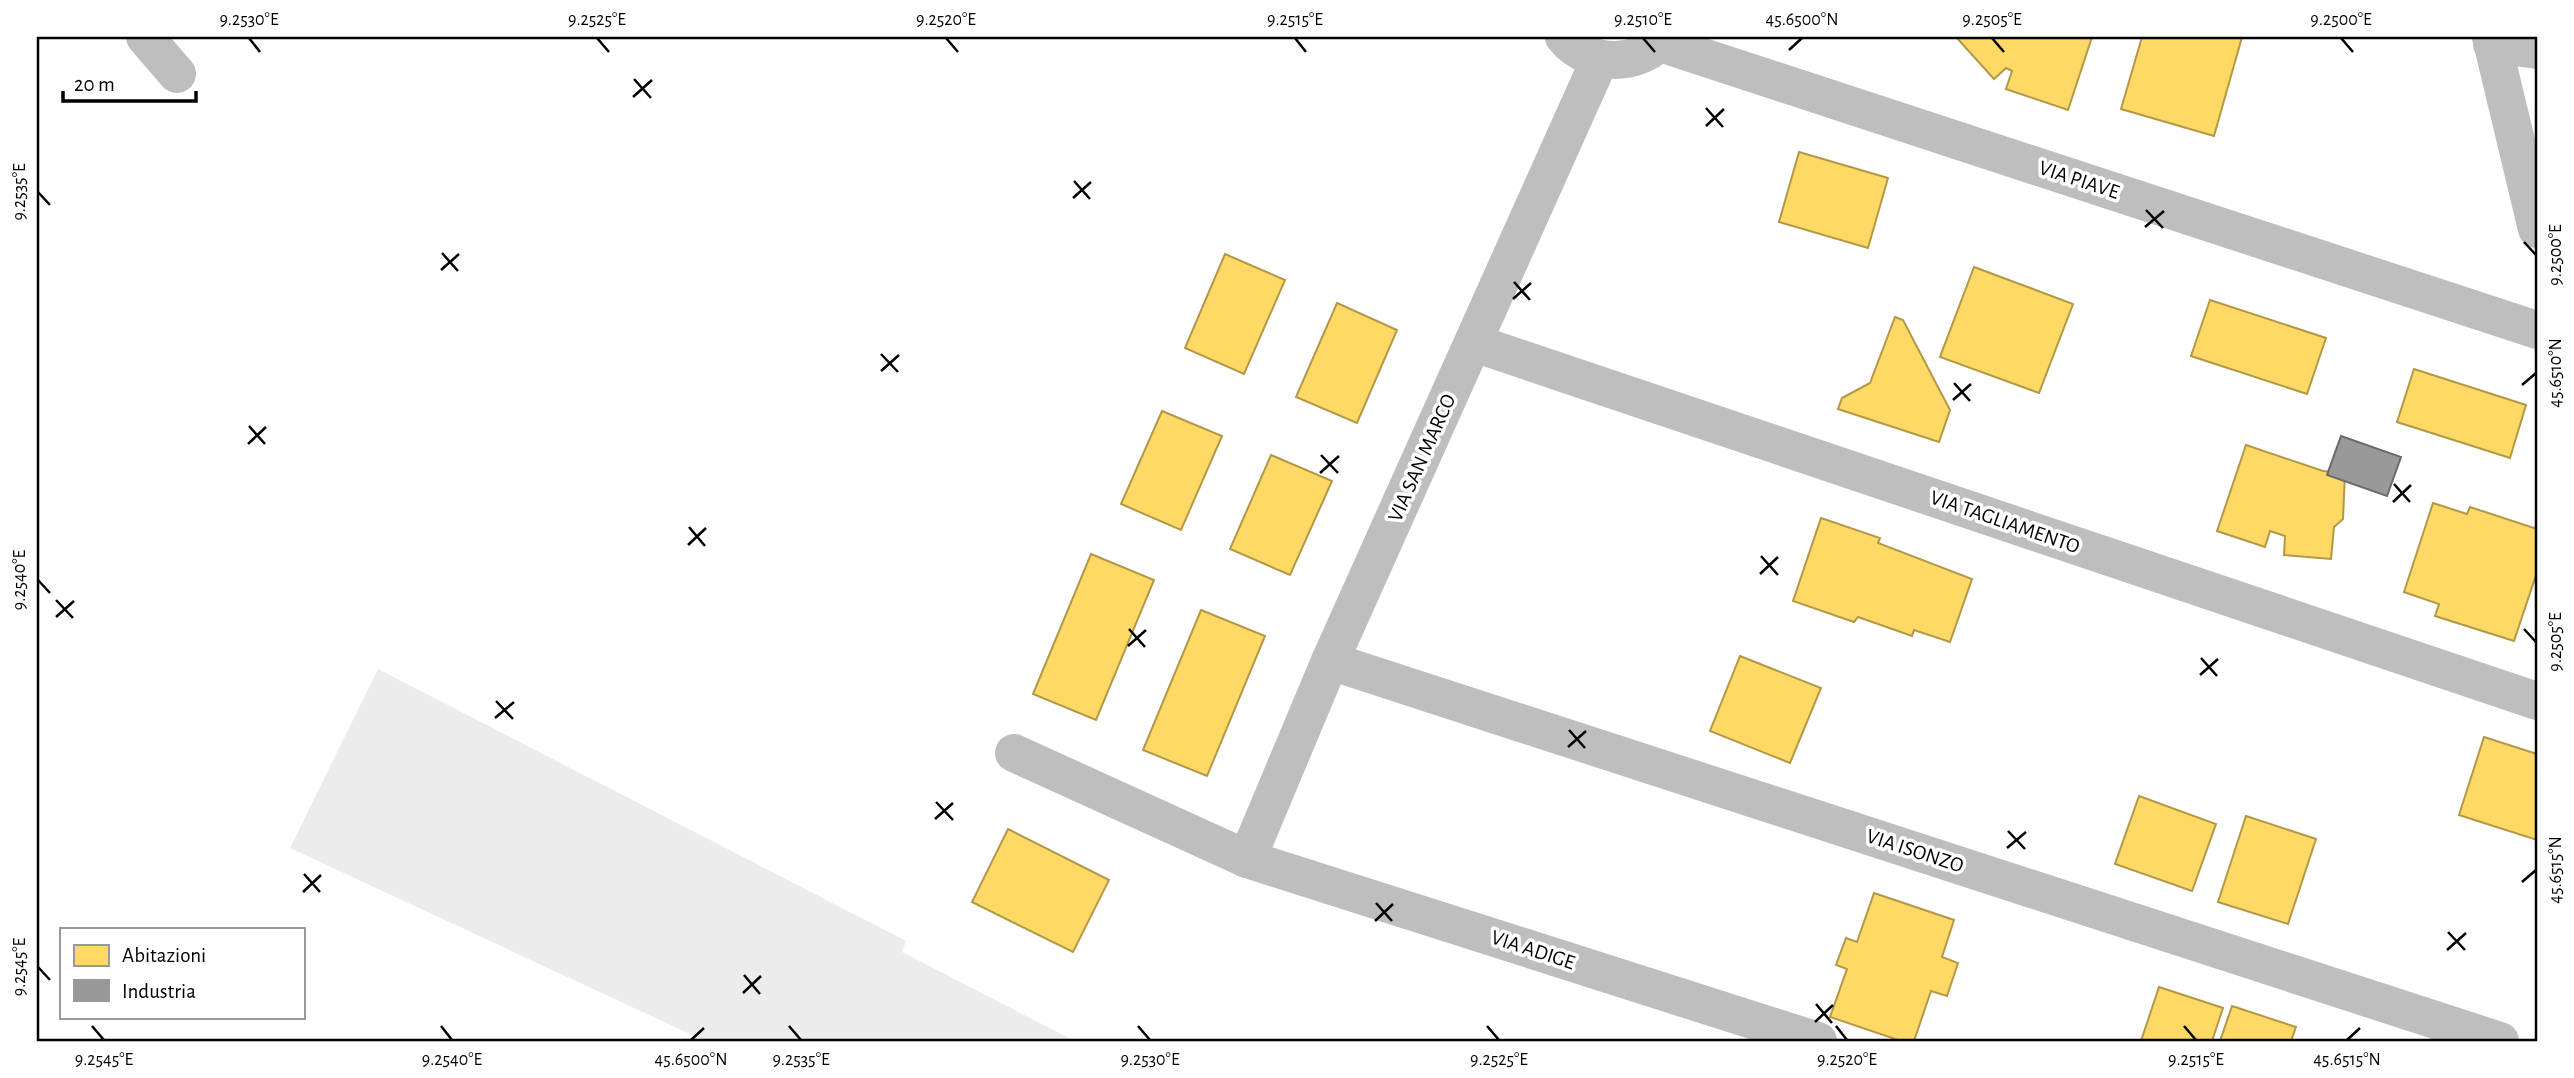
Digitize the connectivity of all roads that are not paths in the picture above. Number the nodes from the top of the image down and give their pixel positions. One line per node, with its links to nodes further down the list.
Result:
1 (145, 37): 7 (street)
2 (1564, 37): 6 (street)
3 (1662, 40): 6 (street); 9 (street, VIA PIAVE)
4 (2491, 40): 5 (street); 8 (street)
5 (2537, 50)
6 (1600, 59): 10 (street, VIA SAN MARCO)
7 (177, 74)
8 (2537, 229)
9 (2537, 330)
10 (1474, 342): 11 (street, VIA SAN MARCO); 12 (street, VIA TAGLIAMENTO)
11 (1331, 661): 14 (street, VIA SAN MARCO); 16 (street, VIA ISONZO)
12 (2537, 701)
13 (1014, 753): 14 (street, VIA ADIGE)
14 (1247, 859): 15 (street, VIA ADIGE)
15 (1818, 1041)
16 (2500, 1041)

